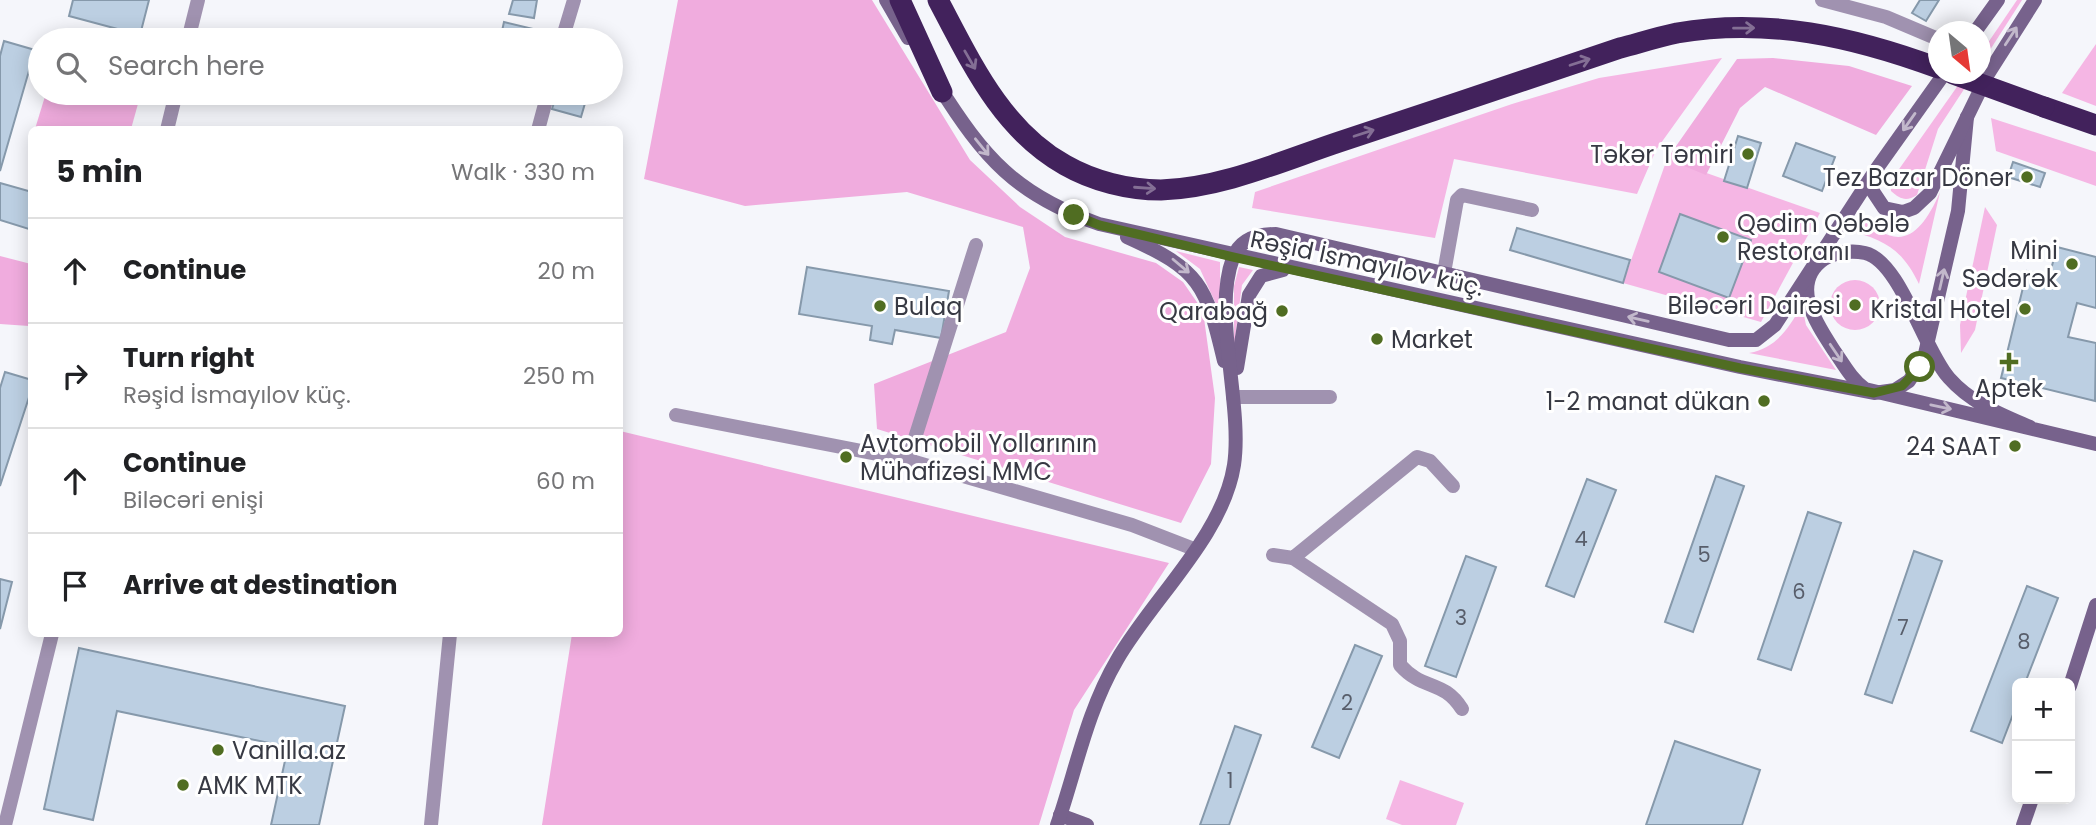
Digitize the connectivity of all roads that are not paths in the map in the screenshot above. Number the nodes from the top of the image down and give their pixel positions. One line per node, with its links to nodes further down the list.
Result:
1 (198, 0): 10 (street)
2 (574, 0): 11 (street)
3 (886, 0): 16 (main road)
4 (900, 0): 16 (highway)
5 (938, 0): 13 (highway, one-way to 13)
6 (1822, 0): 12 (street)
7 (1998, 0): 9 (main road)
8 (2035, 0): 19 (main road, one-way to 8)
9 (1983, 21)
10 (191, 28)
11 (566, 28)
12 (1928, 35)
13 (1928, 65)
14 (1937, 84): 23 (main road, one-way to 23)
15 (1981, 84): 20 (highway, bridge)
16 (942, 92): 25 (main road, one-way to 25)
17 (173, 105): 21 (street)
18 (545, 105): 22 (street)
19 (1967, 117): 23 (main road); 31 (main road, one-way to 19)
20 (2096, 125)
21 (168, 126)
22 (539, 126)
23 (1875, 171): 28 (main road)
24 (1532, 211): 30 (street)
25 (1099, 225): 27 (main road); 33 (main road, one-way to 33)
26 (976, 245): 38 (street)
27 (1233, 257): 29 (main road, Rəşid İsmayılov küç.); 30 (main road, Rəşid İsmayılov küç.); 33 (main road)
28 (1813, 269): 30 (main road, Rəşid İsmayılov küç., one-way to 30); 31 (main road); 32 (main road, one-way to 32)
29 (1292, 270): 32 (main road, Rəşid İsmayılov küç.); 33 (main road)
30 (1444, 273)
31 (1927, 346): 32 (main road); 36 (main road)
32 (1874, 393): 36 (main road, Rəşid İsmayılov küç., one-way to 36)
33 (1233, 397): 34 (street); 40 (main road)
34 (1330, 397)
35 (676, 415): 38 (street)
36 (2030, 427): 37 (main road)
37 (2096, 444)
38 (908, 460): 40 (street)
39 (1453, 486): 42 (street)
40 (1194, 549): 49 (main road)
41 (1273, 555): 42 (street)
42 (1293, 558): 47 (street)
43 (2096, 605): 46 (main road)
44 (51, 637): 50 (street)
45 (450, 637): 51 (street)
46 (2073, 678)
47 (1462, 709)
48 (2030, 804): 53 (main road)
49 (1058, 820): 52 (main road)
50 (5, 825)
51 (432, 825)
52 (1087, 825)
53 (2023, 825)

